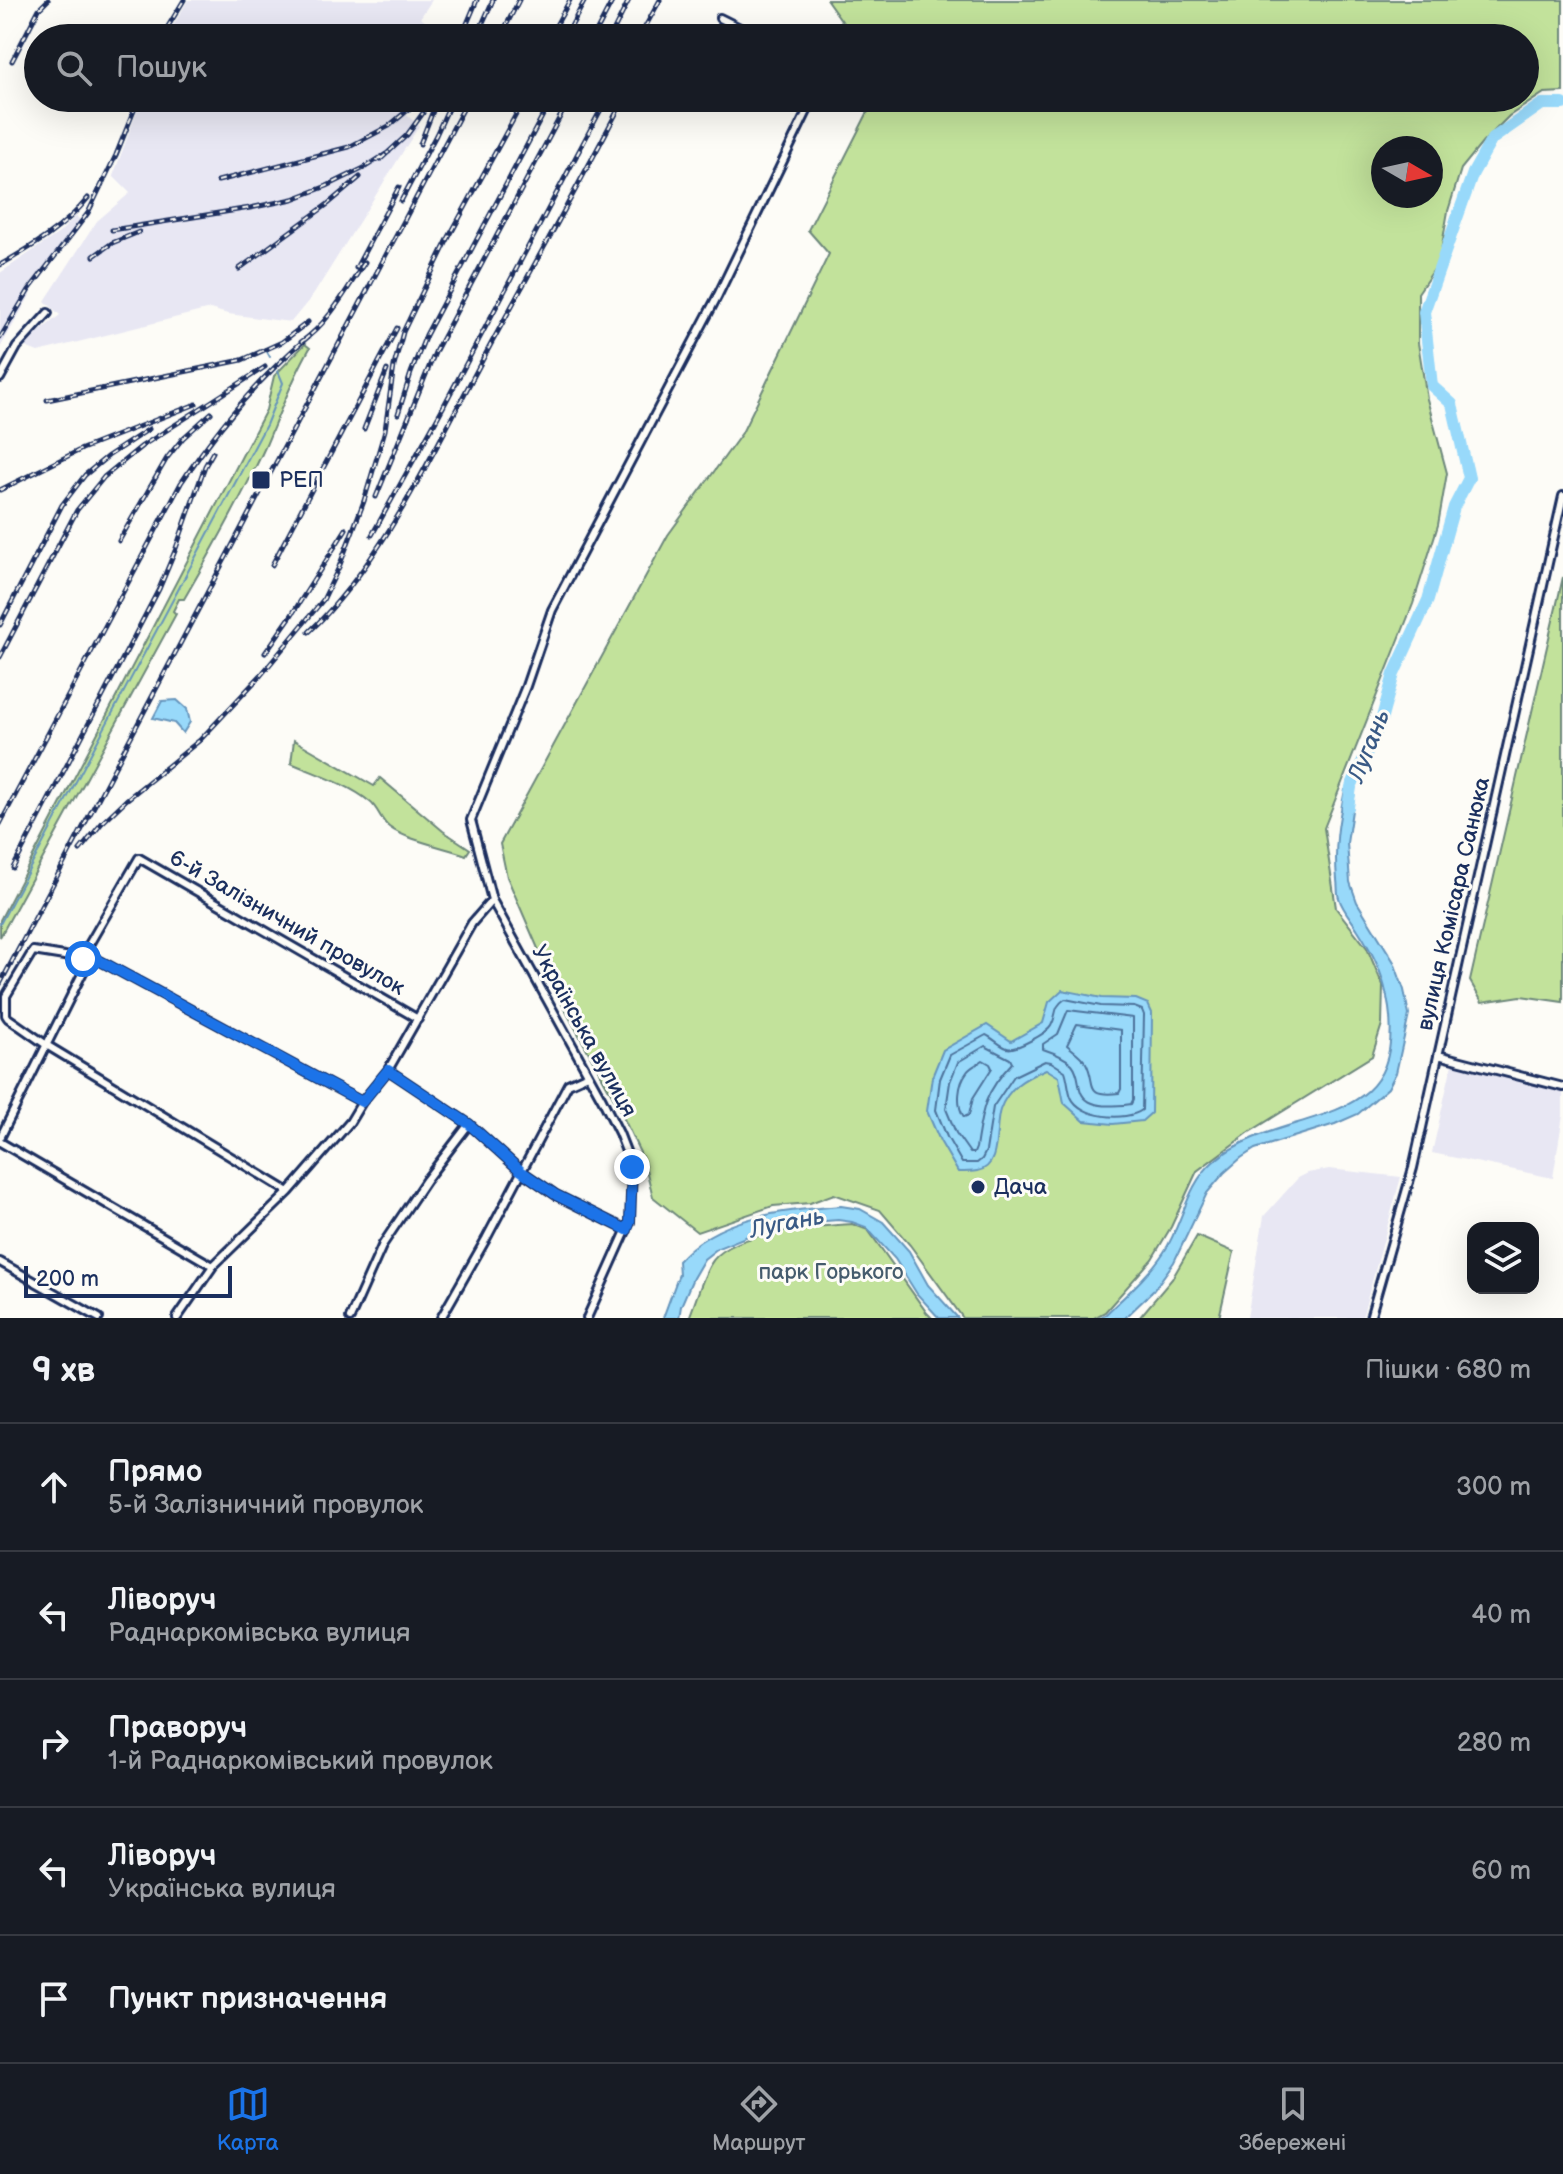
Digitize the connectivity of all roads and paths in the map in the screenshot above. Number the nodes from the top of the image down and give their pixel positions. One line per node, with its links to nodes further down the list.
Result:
1 (720, 18): 2 (street)
2 (732, 24)
3 (807, 112): 7 (street, Українська вулиця)
4 (48, 313): 5 (street)
5 (0, 378)
6 (1563, 496): 11 (street, вулиця Комісара Санюка)
7 (492, 900): 9 (street); 13 (street, Українська вулиця)
8 (91, 956): 9 (street, 6-й Залізничний провулок); 10 (street); 10 (street); 15 (street)
9 (418, 1019): 12 (street)
10 (48, 1046): 17 (street); 19 (street)
11 (1438, 1055): 14 (street); 28 (street, вулиця Комісара Санюка)
12 (388, 1070): 15 (street); 16 (street)
13 (588, 1075): 18 (street); 20 (street, Українська вулиця)
14 (1563, 1087)
15 (362, 1102): 19 (street)
16 (469, 1124): 18 (street); 25 (street)
17 (0, 1140): 22 (street)
18 (521, 1171): 20 (street); 26 (street)
19 (289, 1192): 22 (street)
20 (627, 1230): 27 (street, Українська вулиця)
21 (0, 1262): 23 (street)
22 (213, 1266): 24 (street)
23 (99, 1318)
24 (177, 1318)
25 (350, 1318)
26 (441, 1318)
27 (587, 1318)
28 (1370, 1318)

